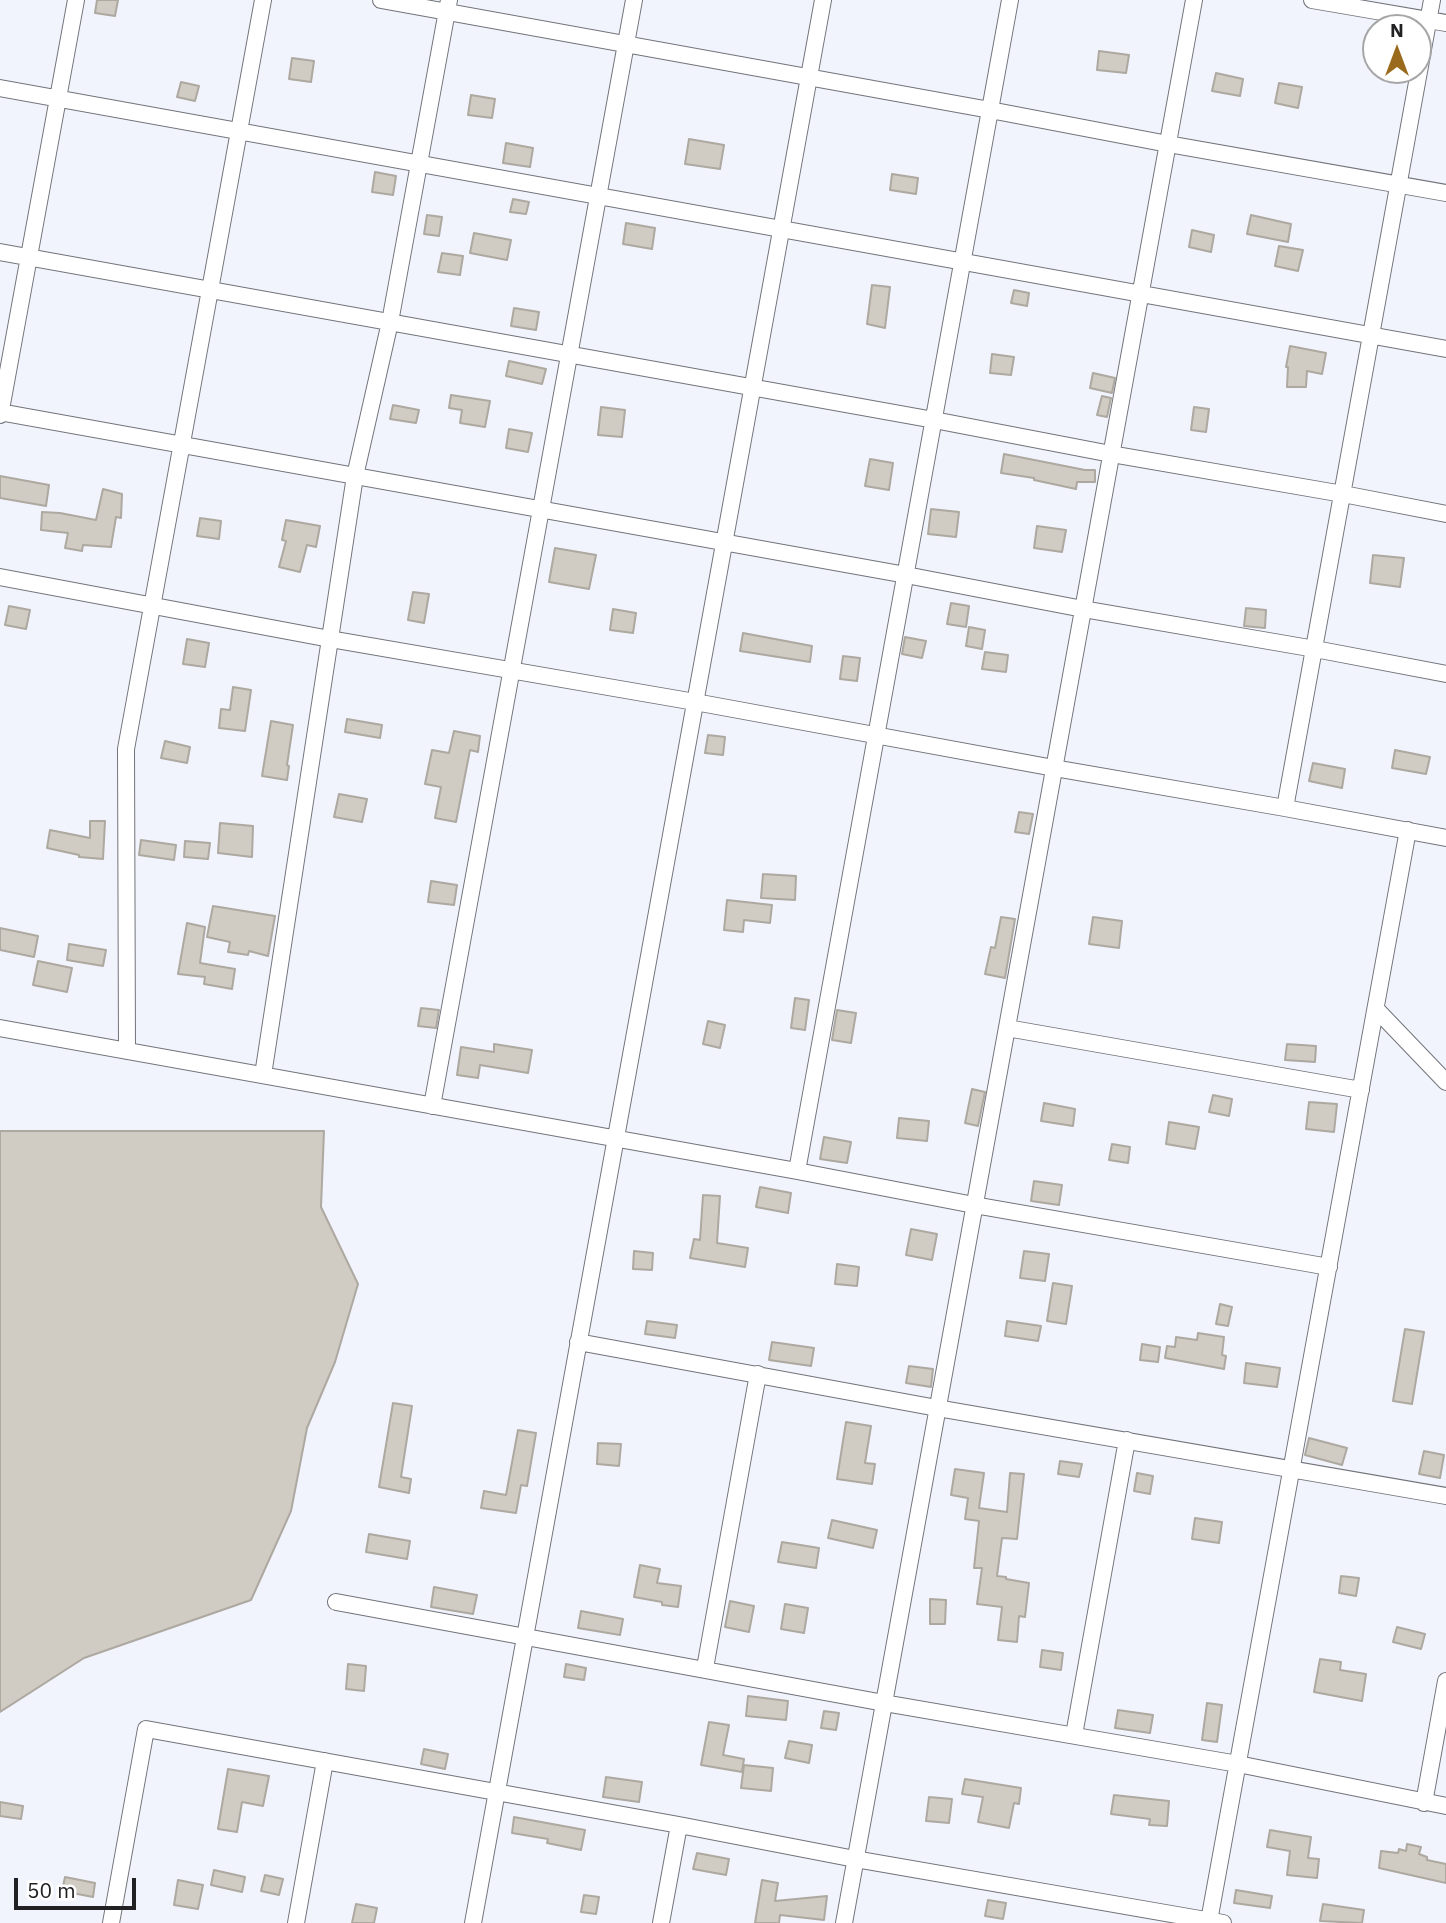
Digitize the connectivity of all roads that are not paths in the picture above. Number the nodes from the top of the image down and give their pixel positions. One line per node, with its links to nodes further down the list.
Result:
1 (76, 0): 15 (street)
2 (263, 0): 17 (street)
3 (381, 0): 9 (street)
4 (634, 0): 11 (street)
5 (823, 0): 12 (street)
6 (1010, 0): 16 (street)
7 (1194, 0): 18 (street)
8 (1312, 0): 10 (street)
9 (448, 6): 11 (street); 19 (street)
10 (1394, 14)
11 (626, 44): 12 (street); 22 (street)
12 (809, 77): 16 (street); 23 (street)
13 (1417, 84): 20 (street)
14 (0, 88): 15 (street)
15 (58, 98): 17 (street); 25 (street)
16 (990, 110): 18 (street); 26 (street)
17 (239, 131): 19 (street); 27 (street)
18 (1168, 144): 20 (street); 28 (street)
19 (420, 163): 22 (street); 29 (street)
20 (1399, 183): 21 (street); 30 (street)
21 (1446, 192)
22 (598, 195): 23 (street); 32 (street)
23 (782, 228): 26 (street); 33 (street)
24 (0, 252): 25 (street)
25 (29, 257): 27 (street); 34 (street)
26 (963, 261): 28 (street); 35 (street)
27 (210, 290): 29 (street); 36 (street)
28 (1140, 295): 30 (street); 37 (street)
29 (390, 322): 32 (street); 38 (street)
30 (1372, 335): 31 (street); 39 (street)
31 (1446, 349)
32 (569, 354): 33 (street); 40 (street)
33 (753, 388): 35 (street); 42 (street)
34 (0, 413): 36 (street)
35 (934, 420): 37 (street); 43 (street)
36 (182, 445): 38 (street); 45 (street)
37 (1111, 454): 39 (street); 46 (street)
38 (355, 476): 40 (street); 47 (street)
39 (1343, 494): 41 (street); 48 (street)
40 (541, 511): 42 (street); 49 (street)
41 (1446, 514)
42 (724, 542): 43 (street); 51 (street)
43 (906, 575): 46 (street); 52 (street)
44 (0, 577): 45 (street)
45 (153, 605): 47 (street); 60 (street)
46 (1083, 609): 48 (street); 53 (street)
47 (330, 639): 49 (street); 61 (street)
48 (1315, 649): 50 (street); 54 (street)
49 (512, 670): 51 (street); 64 (street)
50 (1446, 674)
51 (695, 702): 52 (street); 65 (street)
52 (876, 734): 53 (street); 66 (street)
53 (1054, 768): 54 (street); 59 (street)
54 (1286, 808): 55 (street)
55 (1408, 830): 56 (street); 57 (street)
56 (1446, 838)
57 (1376, 1009): 62 (street); 63 (street)
58 (0, 1028): 60 (street)
59 (1007, 1028): 63 (street); 67 (street)
60 (127, 1051): 61 (street)
61 (263, 1075): 64 (street)
62 (1446, 1082)
63 (1361, 1090): 68 (street)
64 (432, 1106): 65 (street)
65 (616, 1139): 66 (street); 69 (street)
66 (797, 1171): 67 (street)
67 (974, 1205): 68 (street); 71 (street)
68 (1329, 1267): 73 (street)
69 (579, 1342): 70 (street); 76 (street)
70 (758, 1374): 71 (street); 77 (street)
71 (937, 1408): 72 (street); 79 (street)
72 (1127, 1440): 73 (street); 80 (street)
73 (1292, 1469): 74 (street); 82 (street)
74 (1446, 1496)
75 (336, 1602): 76 (street)
76 (525, 1636): 77 (street); 83 (street)
77 (705, 1668): 79 (street)
78 (1446, 1681): 84 (street)
79 (884, 1703): 80 (street); 87 (street)
80 (1074, 1735): 82 (street)
81 (325, 1762): 83 (street); 89 (street); 90 (street)
82 (1238, 1764): 84 (street); 88 (street)
83 (496, 1792): 86 (street); 91 (street)
84 (1424, 1803): 85 (street)
85 (1446, 1806)
86 (679, 1825): 87 (street); 92 (street)
87 (855, 1859): 88 (street); 93 (street)
88 (1216, 1922)
89 (111, 1923)
90 (296, 1923)
91 (473, 1923)
92 (661, 1923)
93 (844, 1923)

